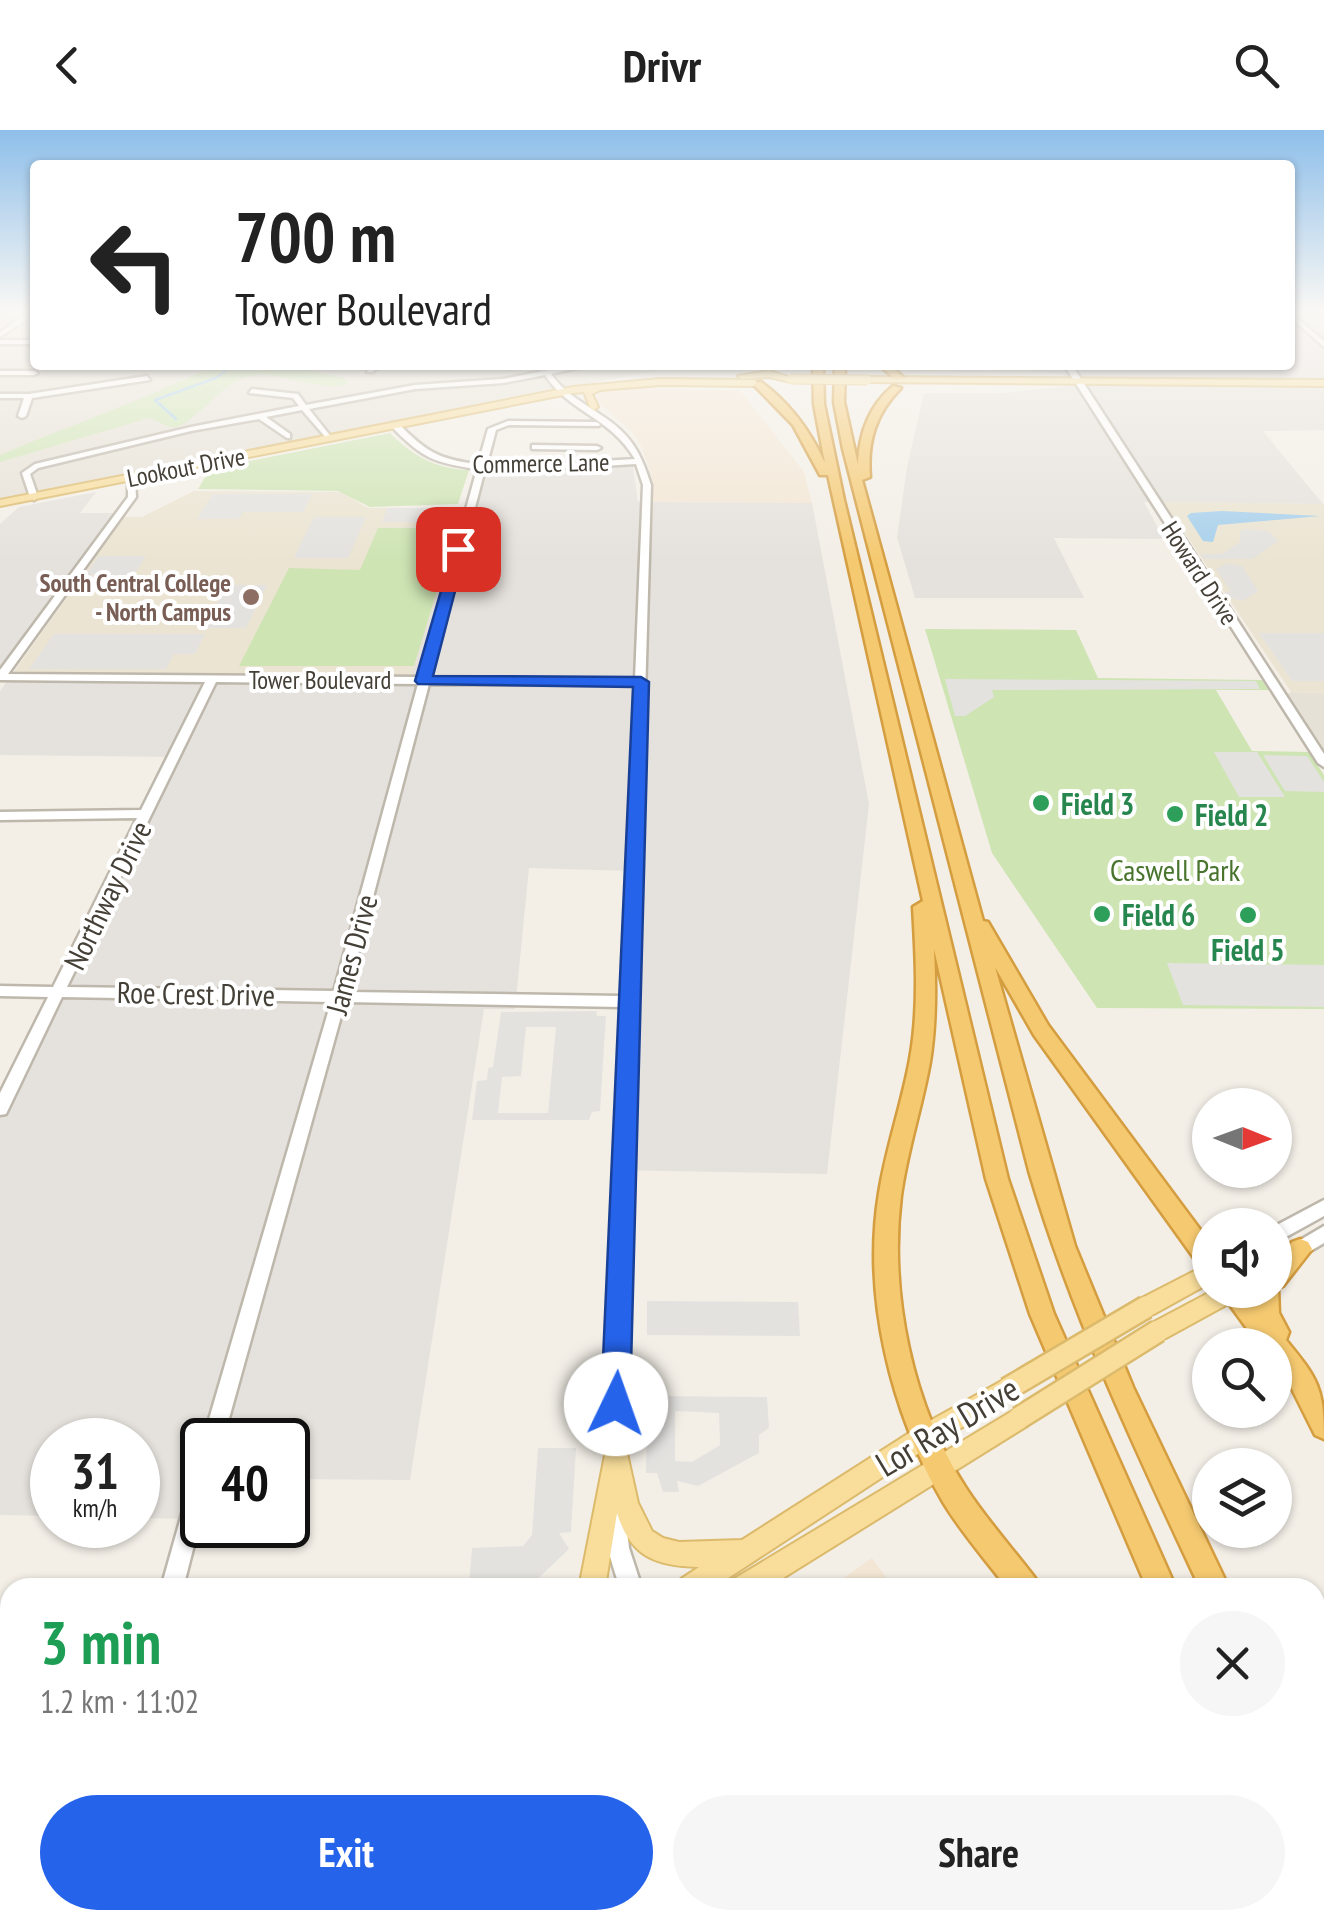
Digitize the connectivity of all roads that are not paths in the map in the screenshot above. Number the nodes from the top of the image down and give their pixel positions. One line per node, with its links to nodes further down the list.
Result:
1 (45, 394): 15 (street)
2 (75, 394): 17 (street)
3 (277, 394): 19 (street)
4 (380, 394): 19 (street)
5 (538, 394): 16 (main road)
6 (548, 394): 16 (main road, Lookout Drive)
7 (573, 394): 20 (street)
8 (588, 394): 20 (main road)
9 (772, 394): 36 (highway)
10 (819, 394): 36 (highway)
11 (841, 394): 38 (highway)
12 (888, 394): 38 (highway)
13 (1087, 394): 43 (street, Howard Drive)
14 (0, 396): 15 (street)
15 (29, 396): 21 (street)
16 (532, 397): 18 (main road, Lookout Drive)
17 (72, 403)
18 (502, 404): 20 (main road); 24 (main road, Lookout Drive)
19 (304, 408): 22 (street); 27 (street)
20 (594, 413): 23 (street); 31 (street)
21 (22, 416)
22 (260, 416): 25 (street); 26 (street)
23 (540, 423): 29 (street); 32 (street, James Drive)
24 (394, 425): 27 (main road, Lookout Drive); 32 (street, Commerce Lane)
25 (192, 429): 28 (street); 35 (street)
26 (286, 436)
27 (328, 438): 34 (main road, Lookout Drive)
28 (203, 444)
29 (535, 447): 30 (street); 33 (street)
30 (597, 448)
31 (641, 461): 33 (street, Commerce Lane); 42 (street)
32 (482, 465): 33 (street, Commerce Lane); 41 (street, James Drive)
33 (530, 466)
34 (131, 478): 35 (main road, Lookout Drive); 39 (street)
35 (34, 497): 37 (main road, Lookout Drive)
36 (838, 500): 46 (highway)
37 (0, 503)
38 (862, 504): 47 (highway)
39 (0, 677): 40 (street, Tower Boulevard)
40 (212, 680): 41 (street, Tower Boulevard); 44 (street, Northway Drive)
41 (424, 681): 42 (street, Tower Boulevard); 50 (street, James Drive)
42 (641, 682): 51 (street)
43 (1324, 763)
44 (146, 814): 45 (street); 49 (street, Northway Drive)
45 (0, 816)
46 (920, 855): 68 (highway); 79 (highway)
47 (965, 894): 55 (highway); 80 (highway)
48 (0, 991): 49 (street, Roe Crest Drive)
49 (60, 992): 50 (street, Roe Crest Drive); 52 (street, Northway Drive)
50 (340, 996): 51 (street, Roe Crest Drive); 66 (street, James Drive)
51 (631, 1002): 69 (street)
52 (0, 1109)
53 (1324, 1208): 54 (street)
54 (1292, 1226)
55 (1187, 1232): 57 (highway); 58 (highway)
56 (1324, 1234): 59 (street)
57 (1192, 1235)
58 (1192, 1239)
59 (1300, 1249): 60 (street); 61 (highway)
60 (1292, 1254)
61 (1292, 1258)
62 (1192, 1282): 68 (main road, Lor Ray Drive, bridge)
63 (1200, 1308): 70 (main road, Lor Ray Drive, bridge)
64 (1246, 1308): 67 (highway)
65 (1267, 1308): 67 (highway)
66 (220, 1418)
67 (1320, 1418)
68 (926, 1436): 70 (highway); 72 (main road, Lor Ray Drive)
69 (614, 1448): 72 (main road); 74 (main road); 75 (street)
70 (940, 1470): 77 (main road, Lor Ray Drive); 78 (highway)
71 (183, 1548): 73 (street)
72 (750, 1551): 76 (main road, Lor Ray Drive)
73 (175, 1578)
74 (594, 1578)
75 (628, 1578)
76 (706, 1578)
77 (761, 1578)
78 (1016, 1578)
79 (1157, 1578)
80 (1210, 1578)

